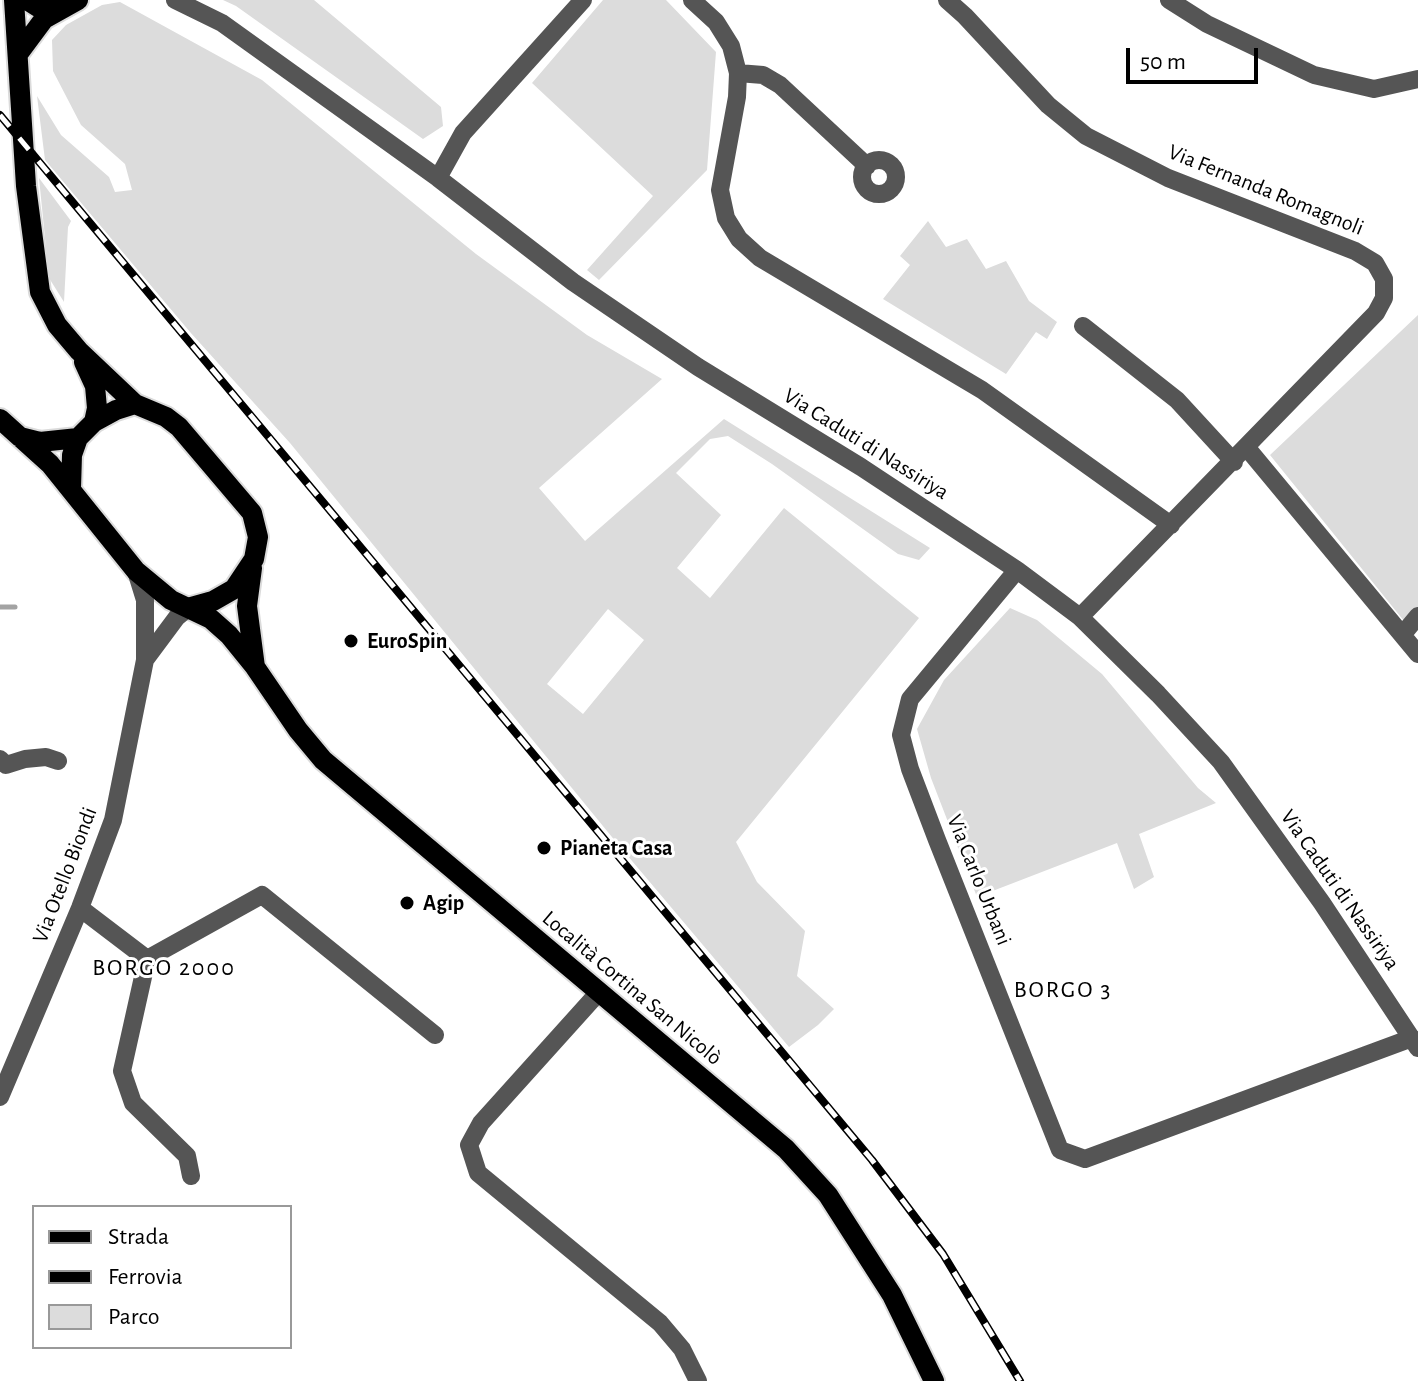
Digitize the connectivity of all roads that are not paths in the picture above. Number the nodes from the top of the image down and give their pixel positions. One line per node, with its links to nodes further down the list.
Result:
1 (14, 0): 9 (main road)
2 (27, 0): 8 (main road)
3 (175, 0): 13 (street, Via Caduti di Nassiriya)
4 (583, 0): 13 (street)
5 (692, 0): 10 (street)
6 (947, 0): 21 (street, Via Fernanda Romagnoli)
7 (1169, 0): 11 (street)
8 (73, 3): 9 (main road)
9 (18, 54): 15 (main road)
10 (738, 73): 12 (street); 24 (street)
11 (1418, 79)
12 (867, 166)
13 (438, 178): 26 (street, Via Caduti di Nassiriya)
14 (1083, 326): 22 (street)
15 (79, 351): 16 (main road); 18 (main road)
16 (135, 404): 18 (main road); 25 (main road)
17 (0, 419): 19 (main road)
18 (94, 422): 20 (main road)
19 (16, 436): 20 (main road); 23 (main road)
20 (78, 438): 23 (main road)
21 (1247, 448): 22 (street, Via Fernanda Romagnoli); 31 (street)
22 (1234, 462): 24 (street, Via Fernanda Romagnoli)
23 (71, 489): 27 (main road)
24 (1171, 525): 30 (street, Via Fernanda Romagnoli)
25 (254, 559): 28 (main road); 34 (main road, Località Cortina San Nicolò)
26 (1017, 570): 30 (street, Via Caduti di Nassiriya); 41 (street, Via Carlo Urbani)
27 (136, 571): 28 (main road); 33 (street, Via Otello Biondi)
28 (188, 608): 33 (street, Via Otello Biondi); 34 (main road, Località Cortina San Nicolò)
29 (1418, 616): 31 (street)
30 (1080, 617): 41 (street, Via Caduti di Nassiriya)
31 (1403, 634): 32 (street)
32 (1418, 654)
33 (145, 660): 37 (street, Via Otello Biondi)
34 (255, 667): 39 (main road, Località Cortina San Nicolò)
35 (0, 759): 36 (street)
36 (58, 761)
37 (80, 908): 38 (street); 42 (street, Via Otello Biondi)
38 (147, 959): 40 (street); 43 (street)
39 (599, 992): 44 (street); 45 (main road, Località Cortina San Nicolò)
40 (435, 1035)
41 (1415, 1043)
42 (0, 1096)
43 (191, 1176)
44 (698, 1381)
45 (934, 1381)

